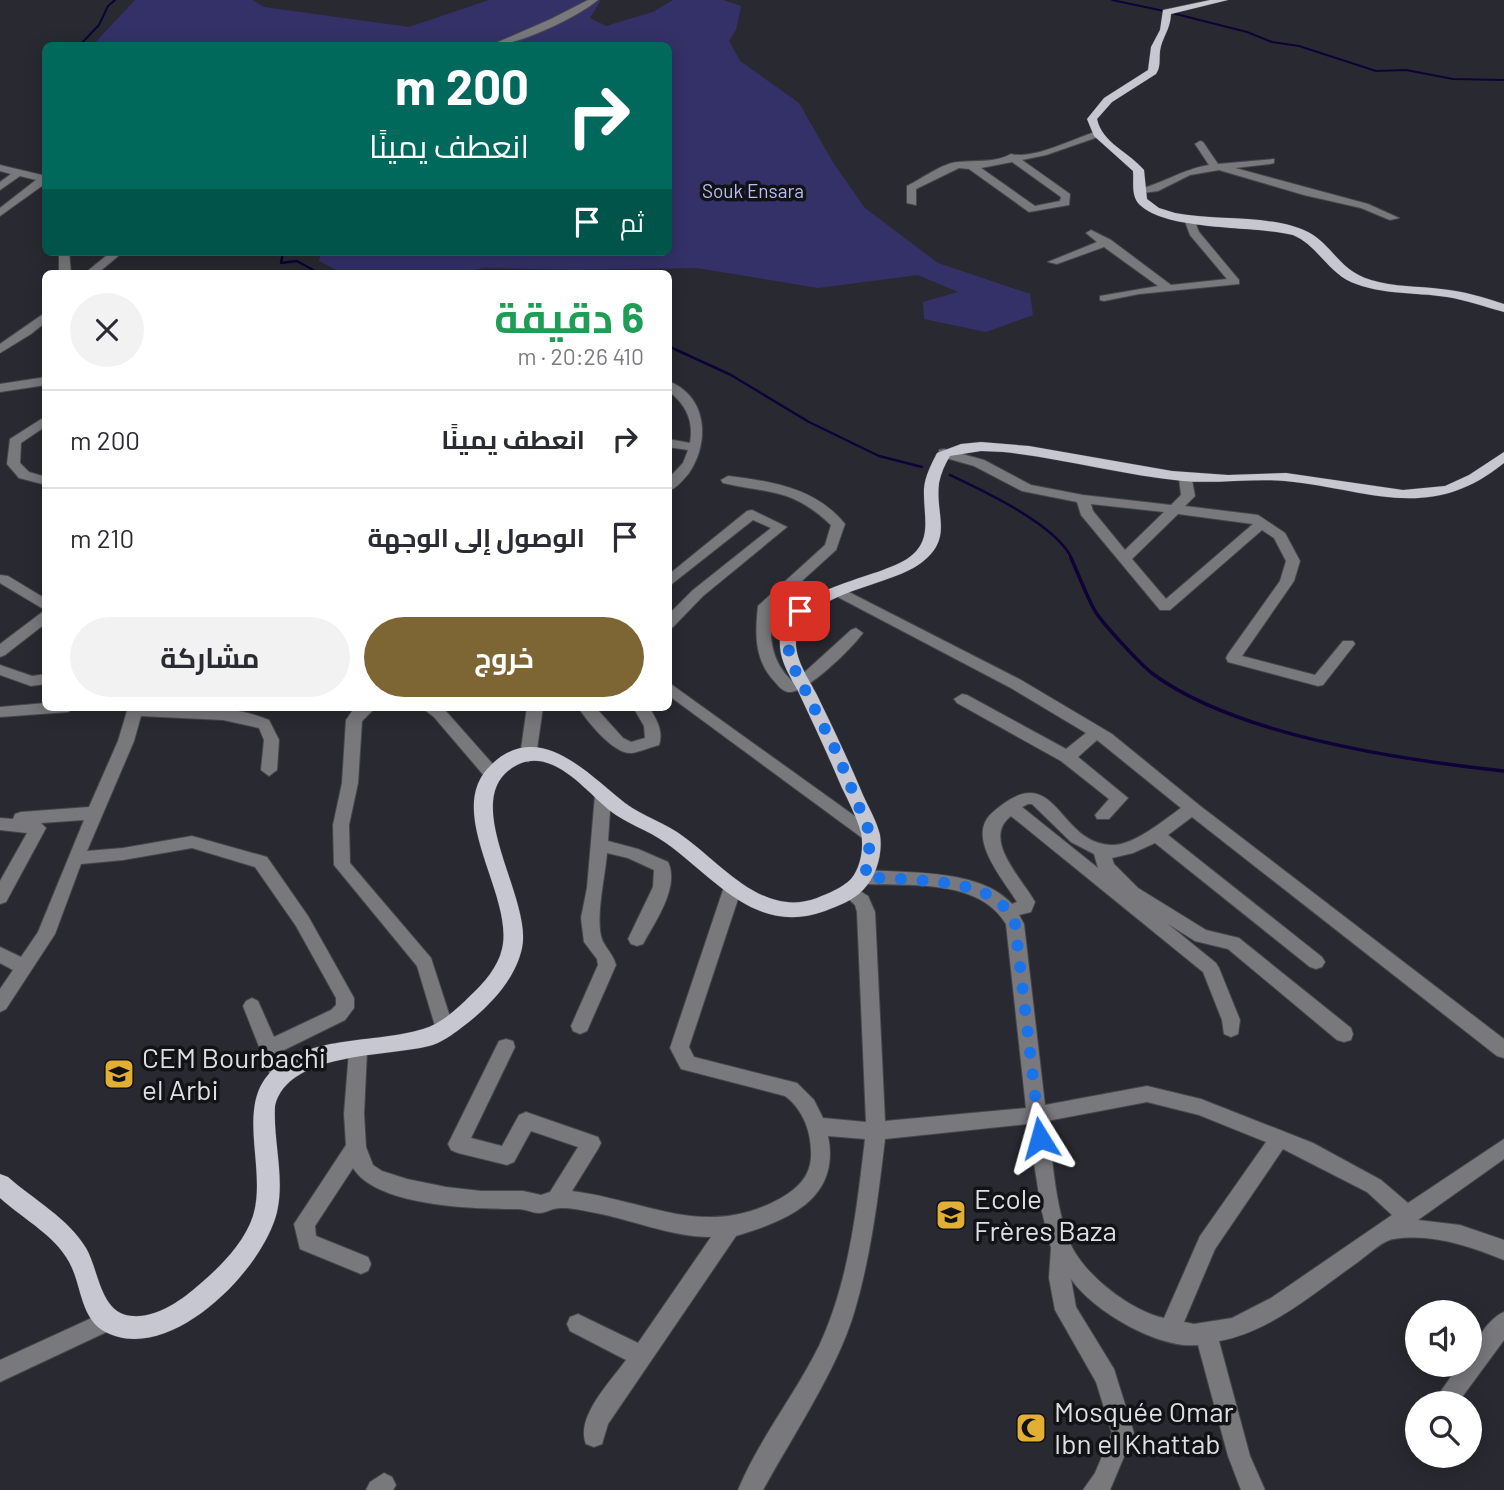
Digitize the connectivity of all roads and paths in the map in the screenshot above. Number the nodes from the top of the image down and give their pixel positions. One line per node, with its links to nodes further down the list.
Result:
1 (594, 0): 3 (street)
2 (1223, 0): 4 (main road)
3 (503, 42)
4 (1098, 134): 6 (street); 15 (main road)
5 (1200, 144): 10 (street)
6 (1011, 158): 8 (street); 8 (street)
7 (1270, 161): 10 (street)
8 (969, 164): 16 (street)
9 (0, 168): 11 (street)
10 (1219, 168): 15 (street); 18 (street)
11 (18, 173): 12 (street); 14 (street)
12 (42, 179)
13 (42, 182): 17 (street)
14 (0, 187)
15 (1139, 192): 19 (main road)
16 (912, 203)
17 (0, 214)
18 (1394, 218)
19 (1189, 219): 25 (street); 27 (main road)
20 (1091, 233): 21 (street)
21 (1107, 242): 23 (street); 25 (street)
22 (113, 256): 24 (street)
23 (1053, 262)
24 (95, 270)
25 (1170, 289): 26 (street)
26 (1104, 298)
27 (1504, 308)
28 (42, 318): 30 (street)
29 (0, 333): 30 (street)
30 (21, 336): 31 (street)
31 (0, 349)
32 (42, 382): 34 (street)
33 (672, 387): 37 (street)
34 (0, 388)
35 (42, 422): 41 (street)
36 (672, 444): 37 (street)
37 (696, 448): 43 (street)
38 (944, 453): 40 (main road); 44 (street); 50 (main road)
39 (1504, 456): 40 (main road)
40 (1186, 478): 45 (street)
41 (42, 480)
42 (728, 480): 59 (street)
43 (672, 484)
44 (1083, 499): 45 (street); 47 (street)
45 (1175, 509): 46 (street); 47 (street)
46 (1261, 524): 47 (street); 55 (street)
47 (1125, 558)
48 (3, 579): 51 (street)
49 (672, 580): 52 (street)
50 (839, 593): 59 (main road); 71 (street)
51 (42, 603)
52 (672, 615)
53 (42, 618): 56 (street)
54 (856, 633): 59 (street)
55 (1348, 644)
56 (0, 652)
57 (0, 670): 58 (street)
58 (42, 680)
59 (802, 683): 83 (main road)
60 (672, 690): 83 (street)
61 (962, 699): 73 (street)
62 (42, 709): 70 (street)
63 (134, 711): 79 (street)
64 (163, 711): 74 (street)
65 (361, 711): 99 (street)
66 (436, 711): 75 (street)
67 (534, 711): 72 (street)
68 (590, 711): 69 (street)
69 (643, 711)
70 (0, 712)
71 (1097, 732): 73 (street); 78 (street)
72 (528, 756): 75 (main road); 76 (main road)
73 (1067, 757): 80 (street)
74 (269, 771)
75 (492, 774): 99 (main road)
76 (604, 795): 84 (street); 88 (main road)
77 (1011, 807): 85 (street); 91 (street); 100 (street)
78 (1193, 809): 82 (street); 104 (street)
79 (95, 813): 81 (street); 86 (street)
80 (1103, 815)
81 (0, 822): 90 (street)
82 (1154, 833): 85 (street); 94 (street)
83 (871, 836): 87 (main road)
84 (600, 845): 92 (street); 98 (street)
85 (1101, 851): 101 (street)
86 (75, 858): 95 (street); 103 (street)
87 (865, 877): 89 (main road); 91 (street)
88 (732, 890): 89 (main road); 108 (street)
89 (850, 892): 109 (street)
90 (0, 897)
91 (1009, 912): 107 (street)
92 (637, 939)
93 (0, 954): 95 (street)
94 (1316, 962)
95 (23, 967): 96 (street)
96 (0, 1004)
97 (252, 1006): 103 (street)
98 (580, 1026)
99 (445, 1029): 105 (main road)
100 (1231, 1029)
101 (1344, 1034)
102 (506, 1047): 114 (street)
103 (268, 1049): 106 (street)
104 (1504, 1050)
105 (358, 1051): 106 (main road); 111 (street)
106 (279, 1076): 121 (main road)
107 (1036, 1115): 109 (street); 110 (street); 118 (street)
108 (817, 1126): 109 (street); 116 (street)
109 (876, 1131): 130 (street)
110 (1279, 1139): 115 (street); 124 (street)
111 (356, 1147): 114 (street); 120 (street)
112 (1504, 1148): 115 (street)
113 (0, 1184): 121 (main road)
114 (557, 1198): 116 (street)
115 (1407, 1215): 117 (street)
116 (729, 1229): 126 (street)
117 (1388, 1229): 119 (street); 125 (street)
118 (1061, 1248): 124 (street); 131 (street)
119 (1504, 1250)
120 (361, 1264)
121 (107, 1321): 127 (street)
122 (1504, 1322): 128 (street)
123 (578, 1324): 126 (street)
124 (1170, 1330): 125 (street)
125 (1206, 1333): 132 (street)
126 (641, 1356): 129 (street)
127 (1, 1369)
128 (1453, 1391)
129 (594, 1436)
130 (750, 1490)
131 (1095, 1490)
132 (1253, 1490)

